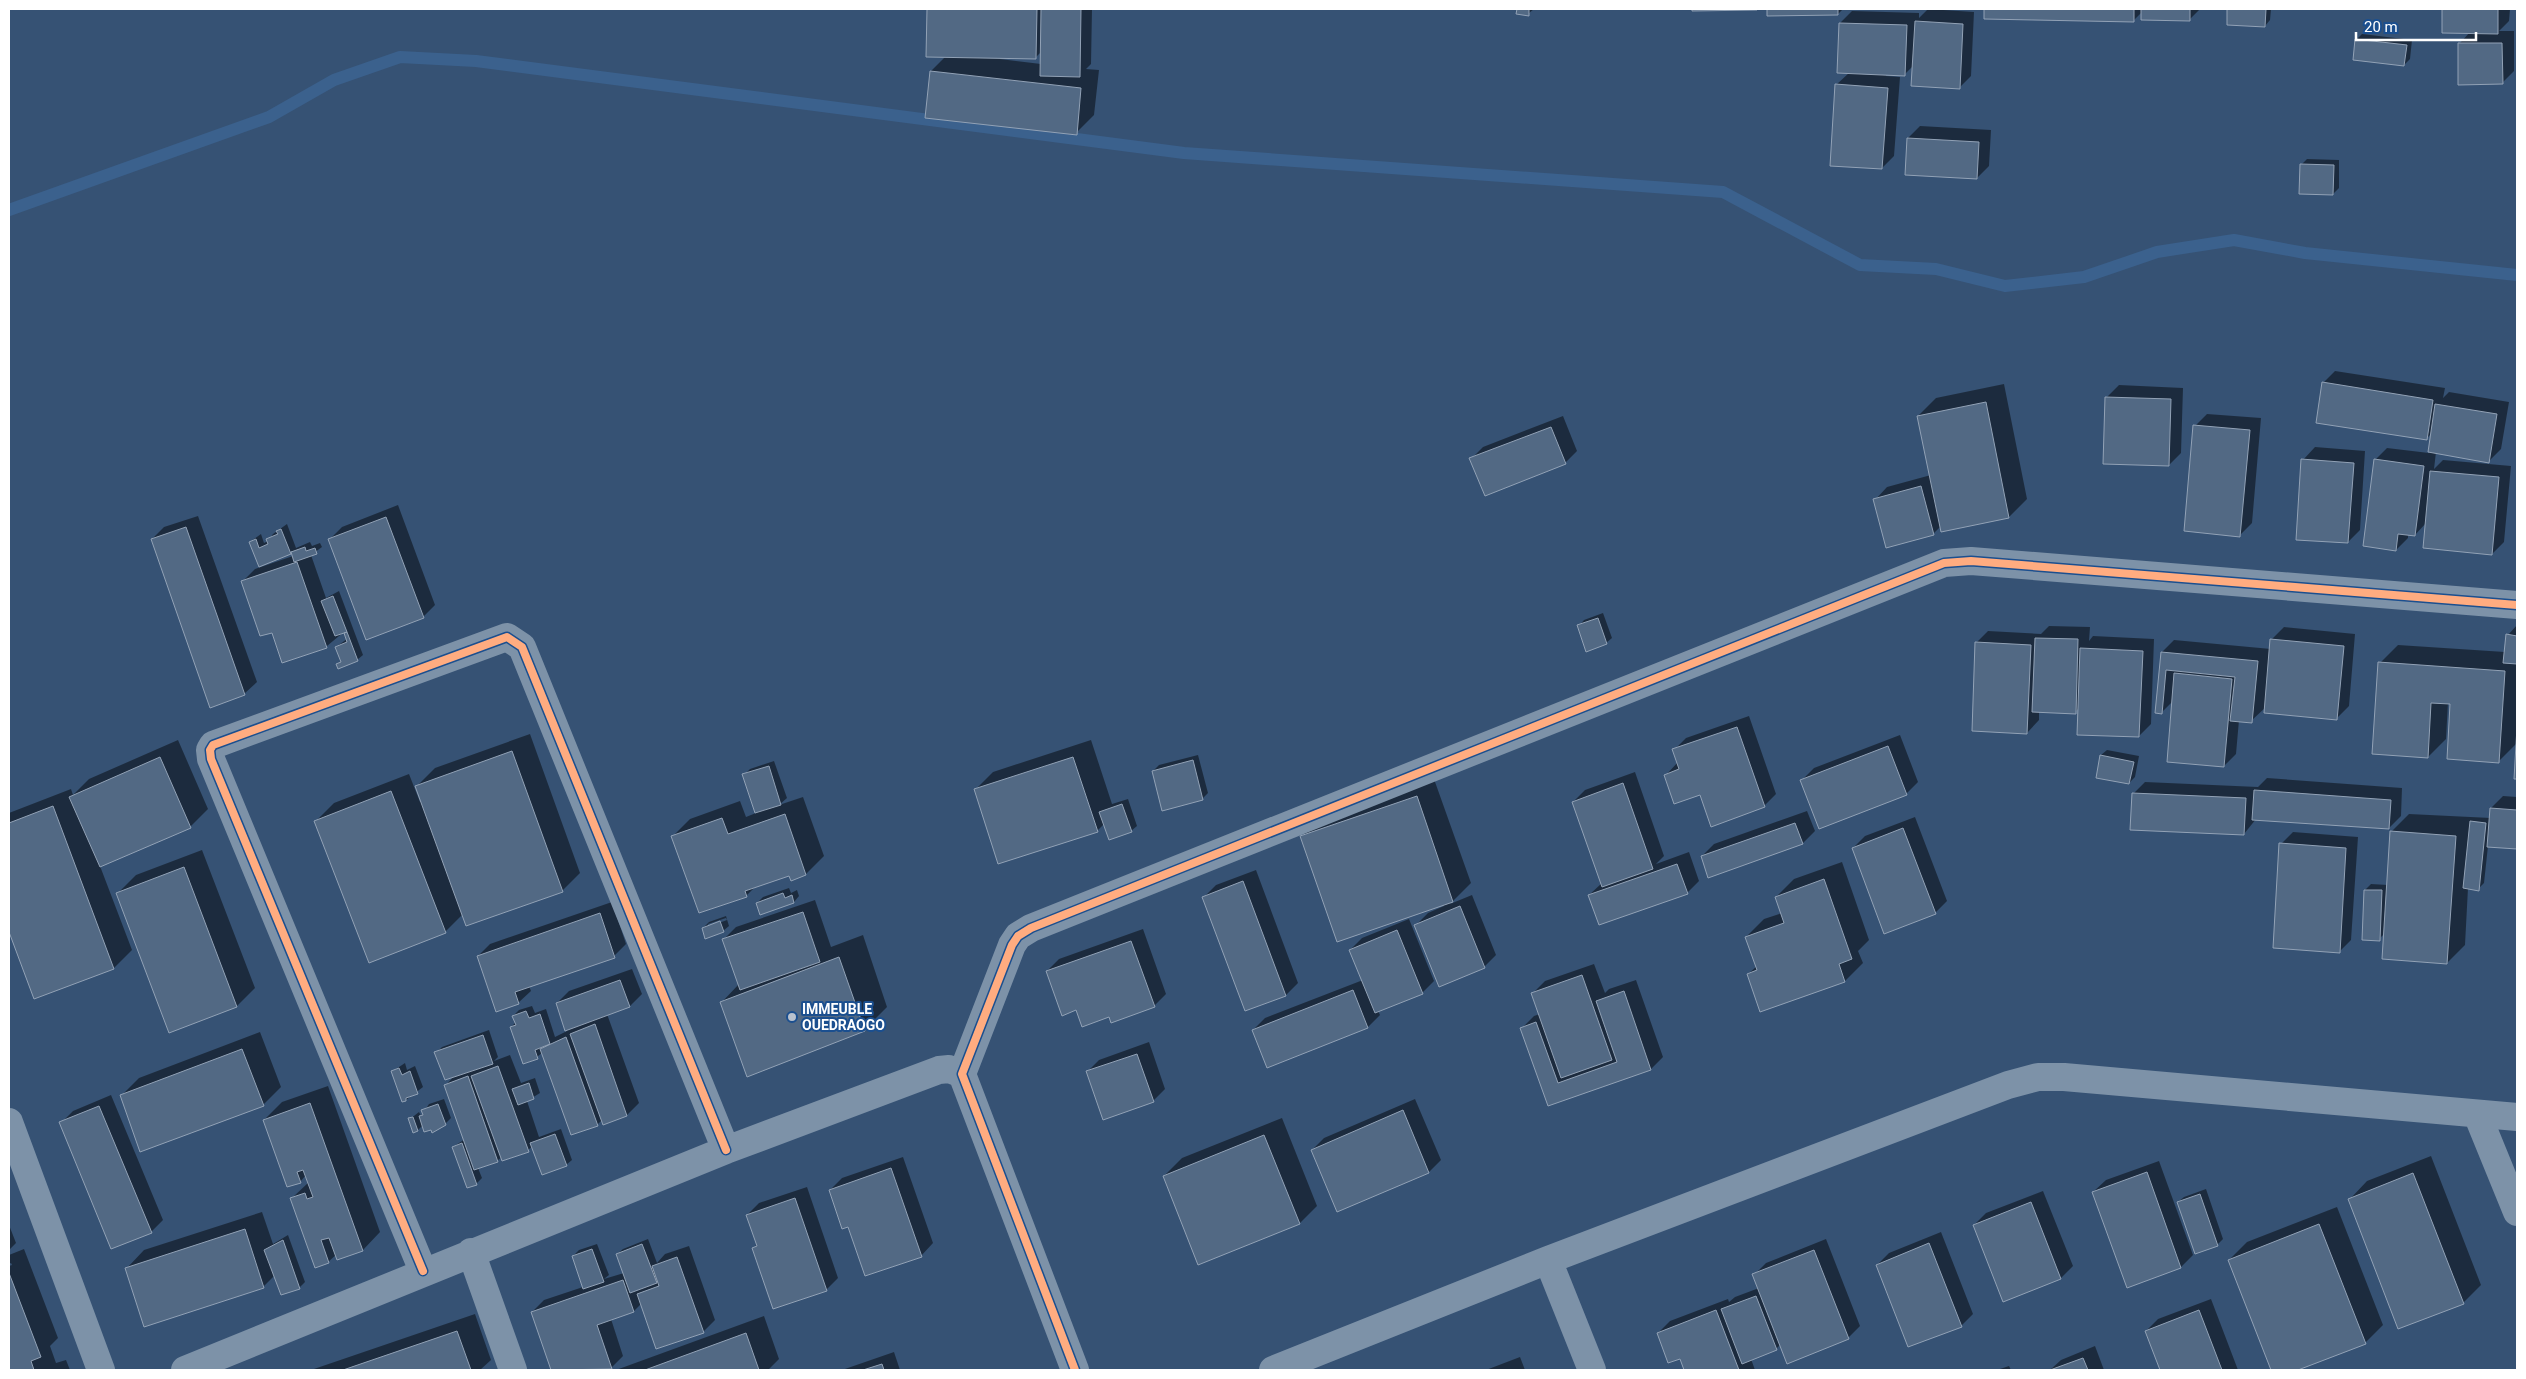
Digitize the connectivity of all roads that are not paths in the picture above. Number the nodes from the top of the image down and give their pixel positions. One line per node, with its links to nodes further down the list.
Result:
1 (2517, 605): 2 (street)
2 (962, 1074): 6 (street); 14 (street)
3 (2477, 1114): 4 (street); 7 (street); 9 (street)
4 (2517, 1117)
5 (9, 1122): 11 (street)
6 (726, 1150): 8 (street); 10 (street)
7 (2517, 1212)
8 (471, 1252): 10 (street); 13 (street)
9 (1548, 1260): 15 (street); 16 (street)
10 (423, 1272): 12 (street)
11 (101, 1370)
12 (185, 1370)
13 (513, 1370)
14 (1075, 1370)
15 (1273, 1370)
16 (1592, 1370)

